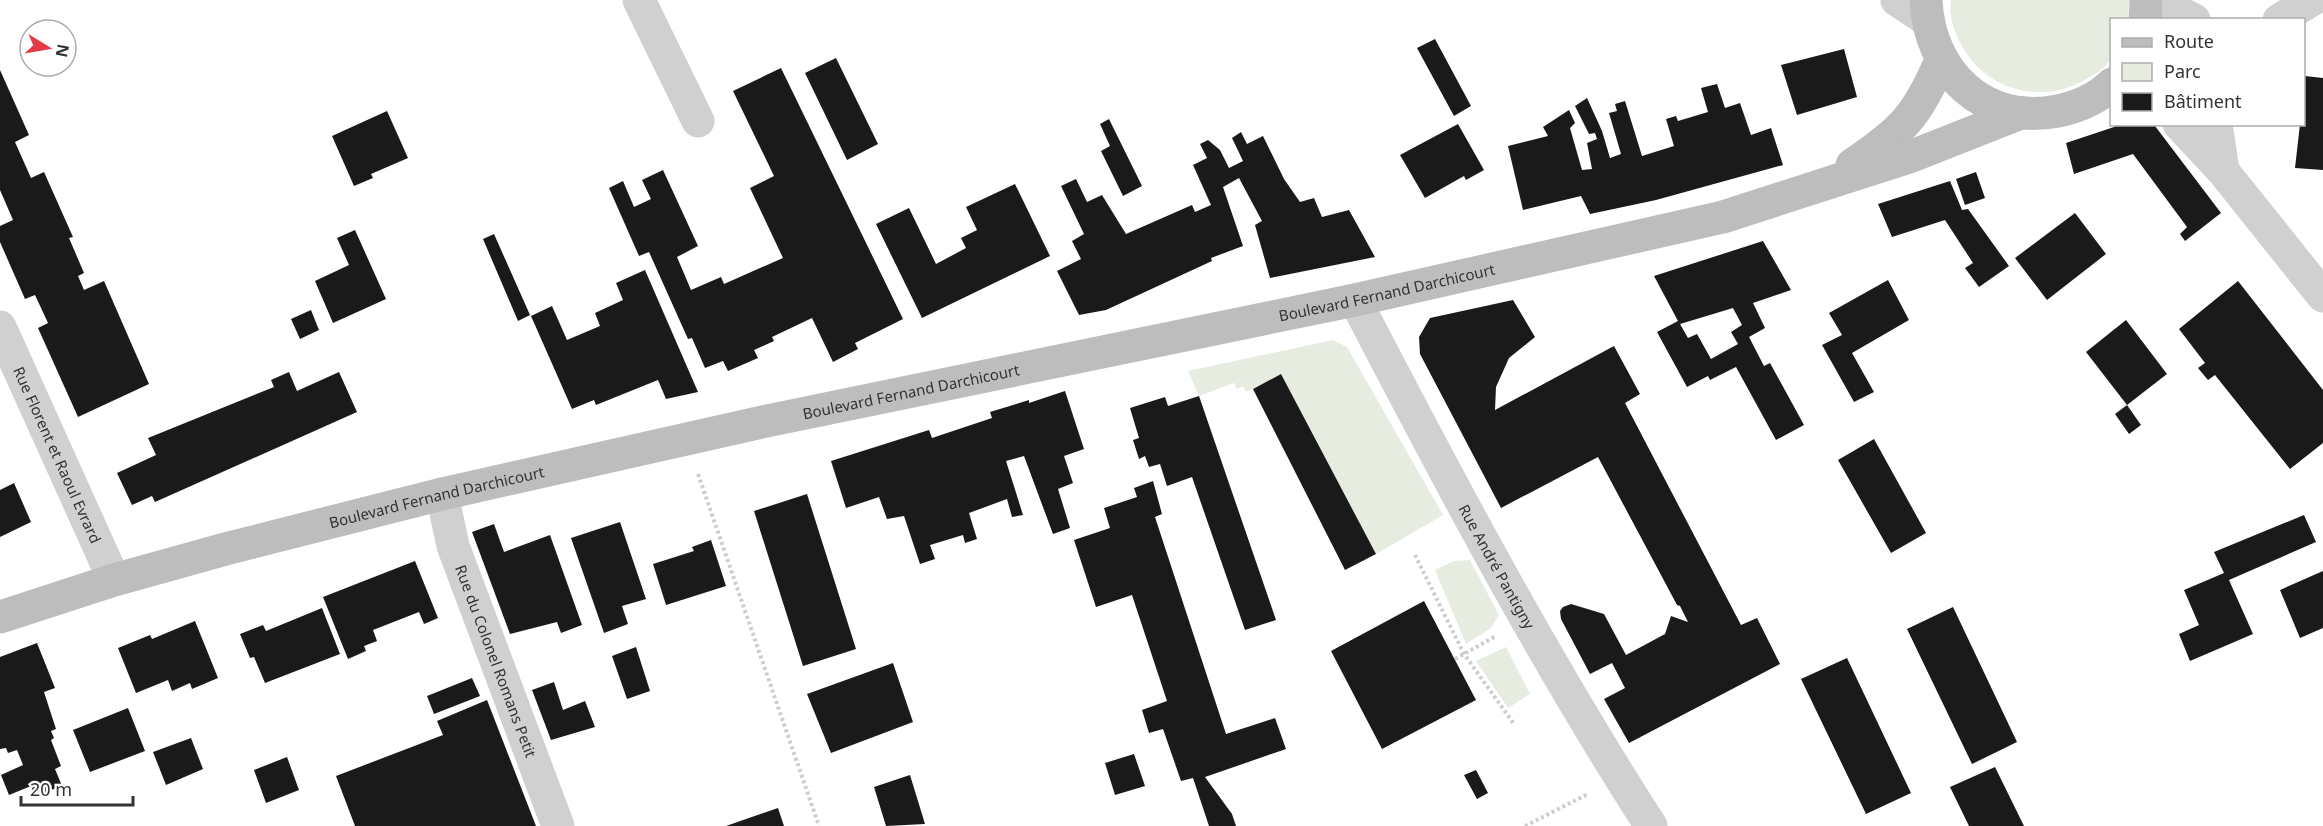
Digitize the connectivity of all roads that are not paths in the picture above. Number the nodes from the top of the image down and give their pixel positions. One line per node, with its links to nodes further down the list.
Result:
1 (639, 0): 13 (street)
2 (1897, 0): 6 (street)
3 (2146, 0): 7 (main road)
4 (2155, 0): 8 (street)
5 (2312, 0): 9 (street)
6 (1926, 10): 10 (main road)
7 (2145, 18)
8 (2190, 18)
9 (2282, 18)
10 (1941, 60): 12 (main road); 17 (main road, Boulevard Fernand Darchicourt)
11 (2110, 87): 12 (main road)
12 (2021, 113): 17 (main road, Boulevard Fernand Darchicourt)
13 (698, 121)
14 (2181, 126): 16 (street)
15 (2216, 126): 16 (street)
16 (2223, 171): 18 (street)
17 (1825, 183): 19 (main road, Boulevard Fernand Darchicourt)
18 (2323, 296)
19 (1355, 300): 21 (main road, Boulevard Fernand Darchicourt); 25 (street, Rue André Pantigny)
20 (0, 327): 22 (street, Rue Florent et Raoul Evrard)
21 (442, 494): 22 (main road, Boulevard Fernand Darchicourt); 24 (street, Rue du Colonel Romans Petit)
22 (114, 580): 23 (main road, Boulevard Fernand Darchicourt)
23 (0, 617)
24 (558, 826)
25 (1651, 826)

